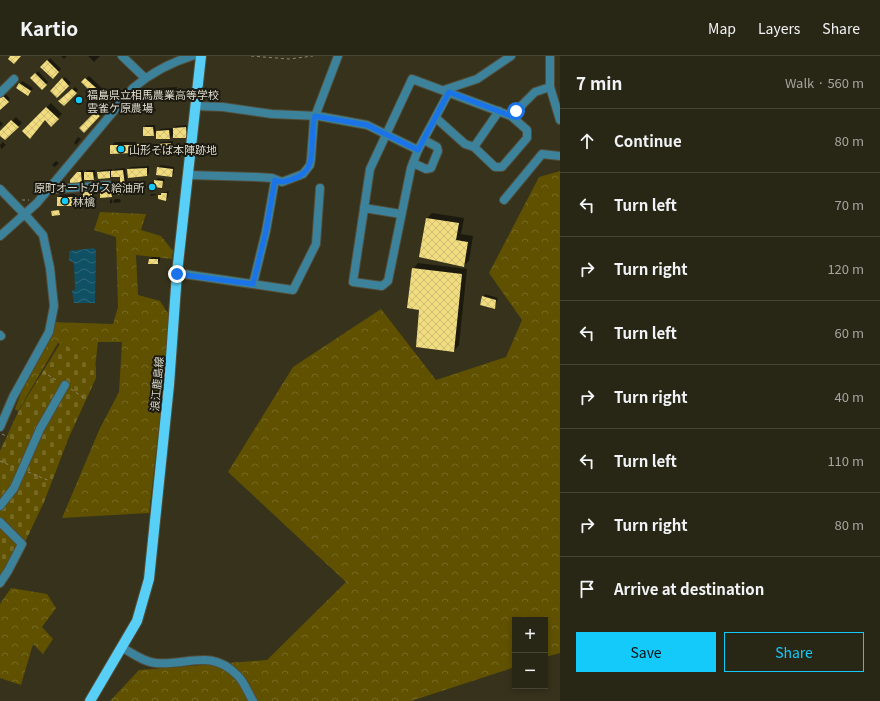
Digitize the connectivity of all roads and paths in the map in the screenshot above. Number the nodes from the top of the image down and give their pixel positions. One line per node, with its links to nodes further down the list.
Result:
1 (122, 56): 9 (street)
2 (192, 56): 9 (street)
3 (201, 56): 14 (main road, 浪江鹿島線)
4 (251, 56): 5 (path)
5 (313, 56)
6 (338, 56): 16 (street)
7 (511, 56): 12 (street)
8 (550, 56): 11 (street)
9 (145, 78): 29 (street)
10 (14, 79): 13 (street)
11 (550, 88): 17 (street); 19 (street)
12 (447, 91): 15 (street); 18 (street); 20 (street)
13 (0, 93)
14 (196, 106): 16 (street); 26 (main road, 浪江鹿島線)
15 (499, 111): 17 (street); 22 (street)
16 (315, 116): 20 (street); 27 (street)
17 (511, 116): 22 (street)
18 (436, 118): 21 (street); 22 (street)
19 (560, 120)
20 (386, 135): 23 (street); 33 (street)
21 (424, 140): 23 (street); 25 (street)
22 (474, 147)
23 (418, 150): 25 (street)
24 (560, 156): 32 (street)
25 (413, 163): 34 (street)
26 (188, 175): 27 (street); 37 (main road, 浪江鹿島線)
27 (275, 180): 38 (street)
28 (108, 186): 29 (street)
29 (50, 187): 35 (street)
30 (320, 188): 38 (street)
31 (0, 190): 35 (street)
32 (504, 200)
33 (364, 208): 34 (street); 34 (street)
34 (401, 214)
35 (25, 215): 36 (street); 40 (street)
36 (0, 236)
37 (177, 274): 38 (street); 45 (main road, 浪江鹿島線)
38 (253, 284)
39 (65, 385): 42 (street)
40 (1, 430): 41 (path)
41 (8, 437)
42 (0, 506)
43 (0, 522): 44 (street)
44 (0, 583)
45 (123, 648): 46 (main road, 浪江鹿島線); 47 (street)
46 (90, 701)
47 (253, 701)

